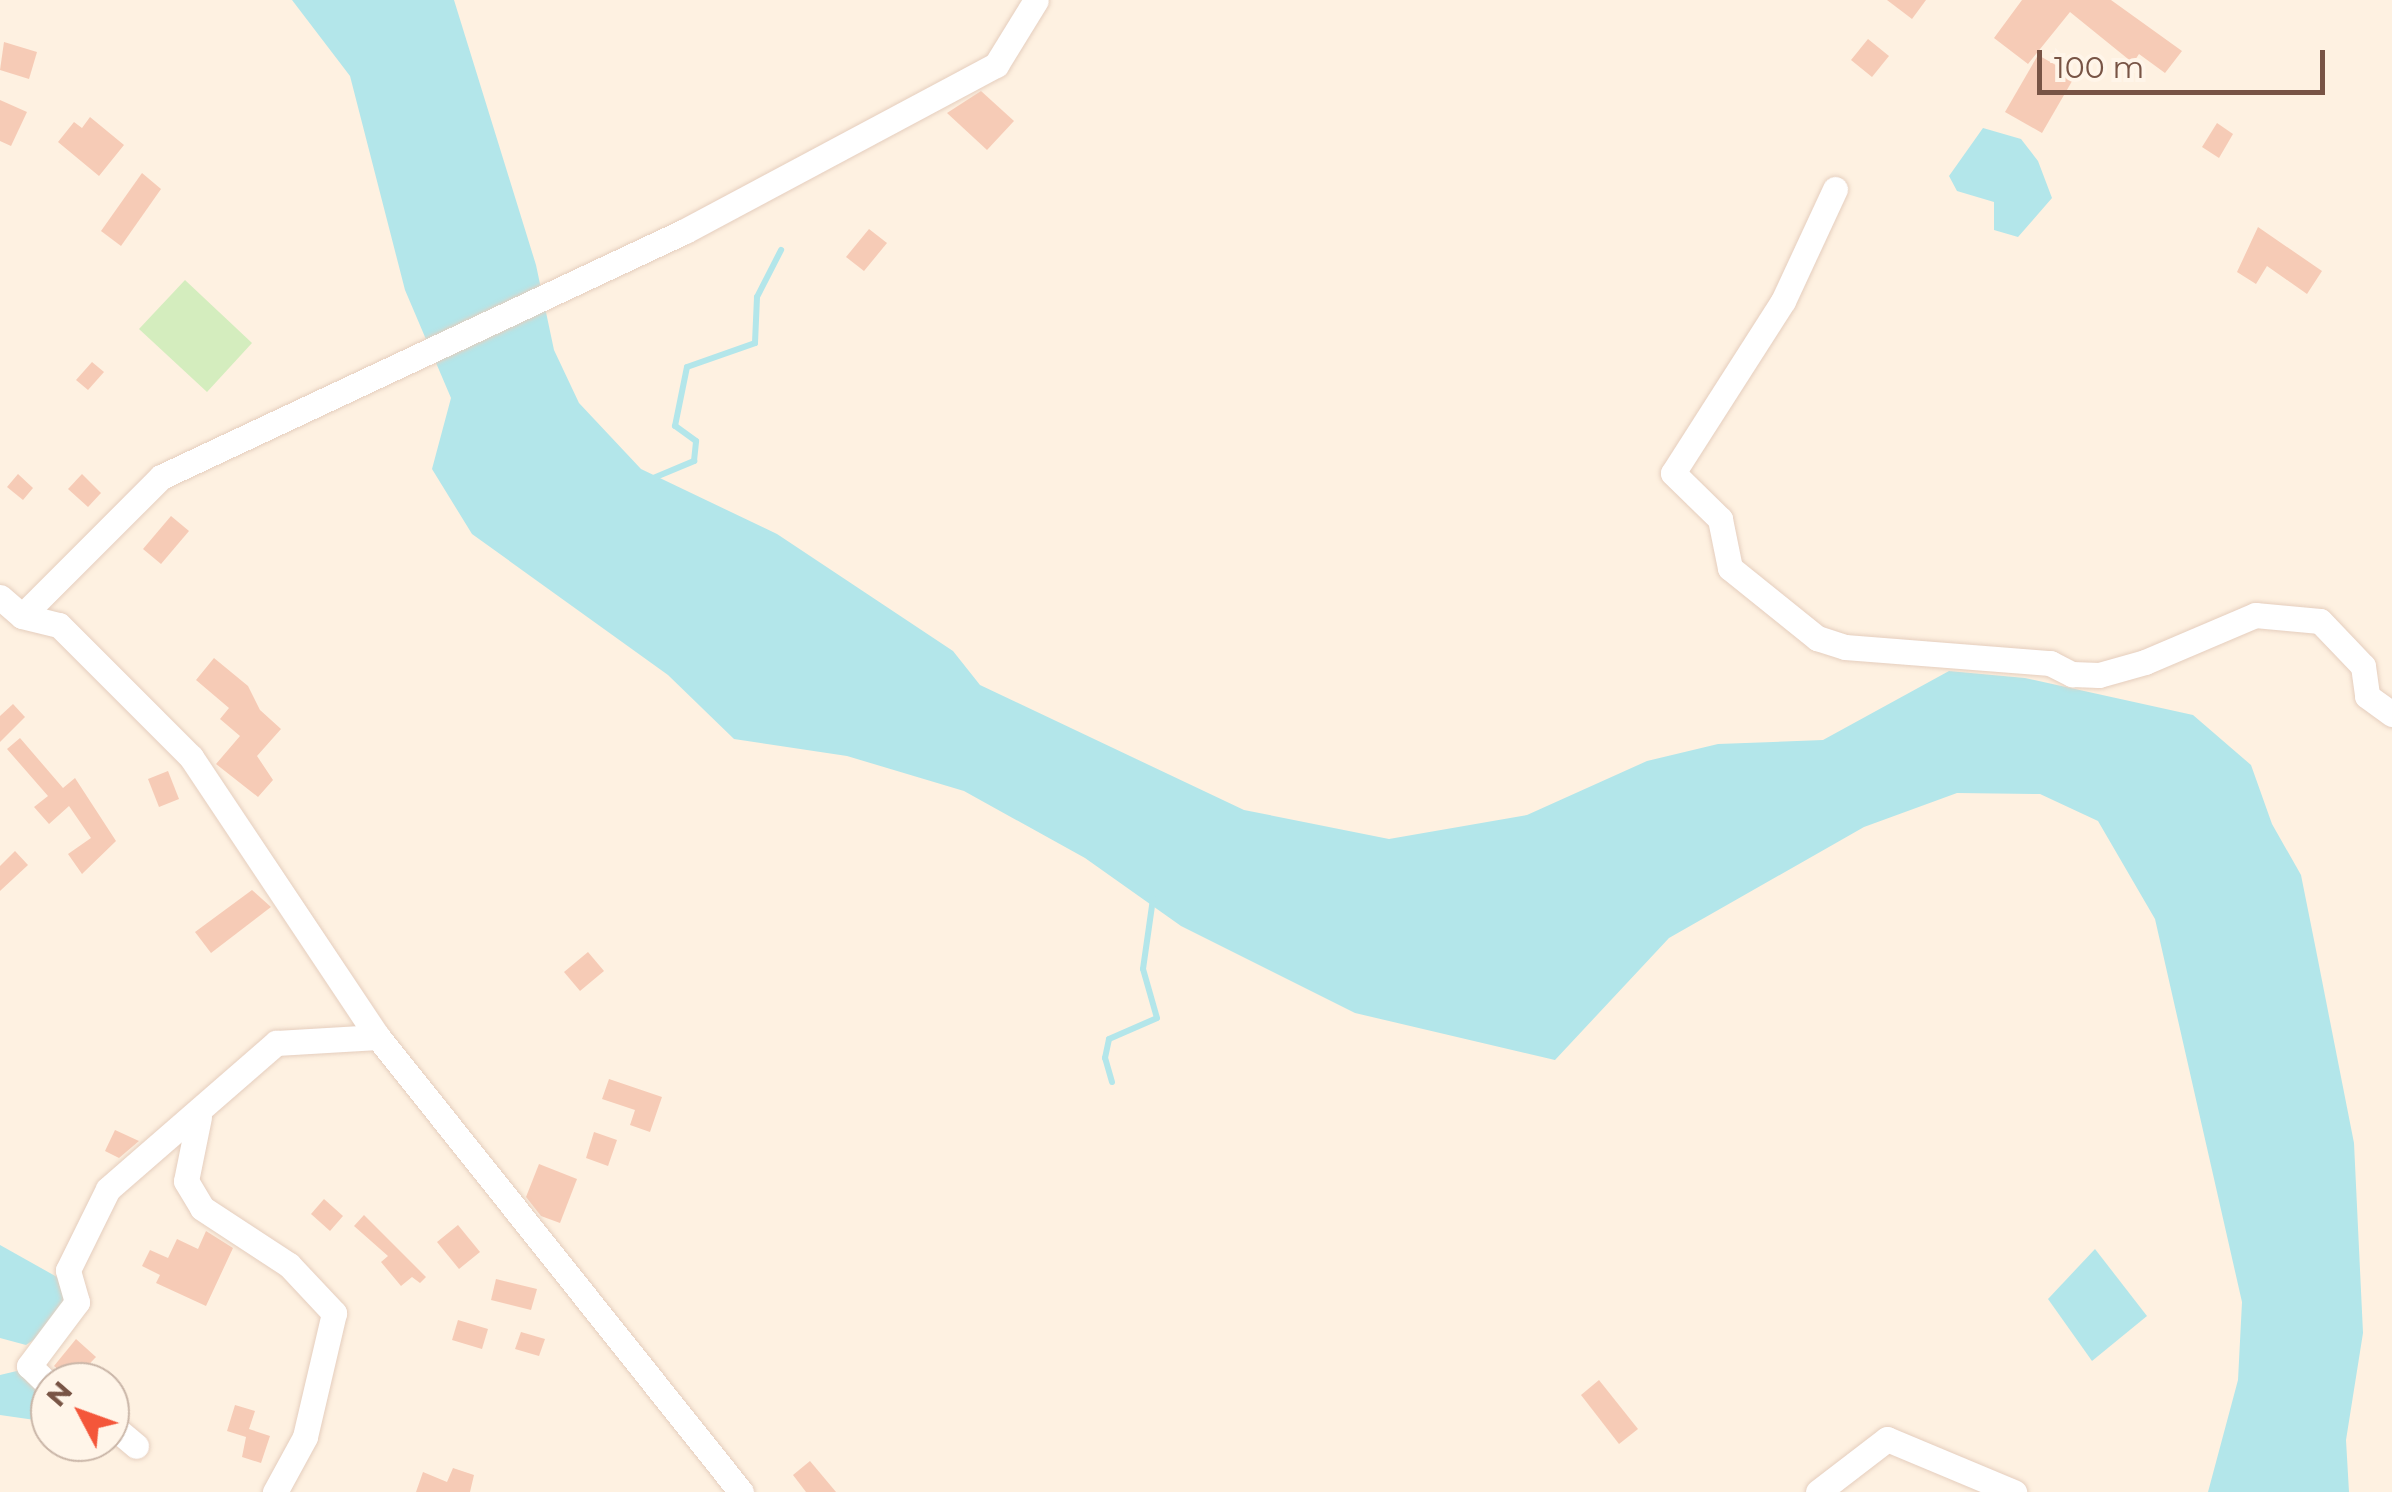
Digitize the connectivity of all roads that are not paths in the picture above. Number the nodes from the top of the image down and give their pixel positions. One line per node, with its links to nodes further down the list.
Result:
1 (1036, 0): 4 (street)
2 (1835, 188): 5 (street)
3 (0, 597): 4 (street)
4 (22, 616): 6 (street)
5 (2392, 714)
6 (378, 1038): 7 (street); 12 (street)
7 (199, 1116): 8 (street); 11 (street)
8 (30, 1362)
9 (130, 1441): 10 (street)
10 (136, 1446)
11 (274, 1492)
12 (740, 1492)
13 (1818, 1492): 14 (street)
14 (2014, 1492)

